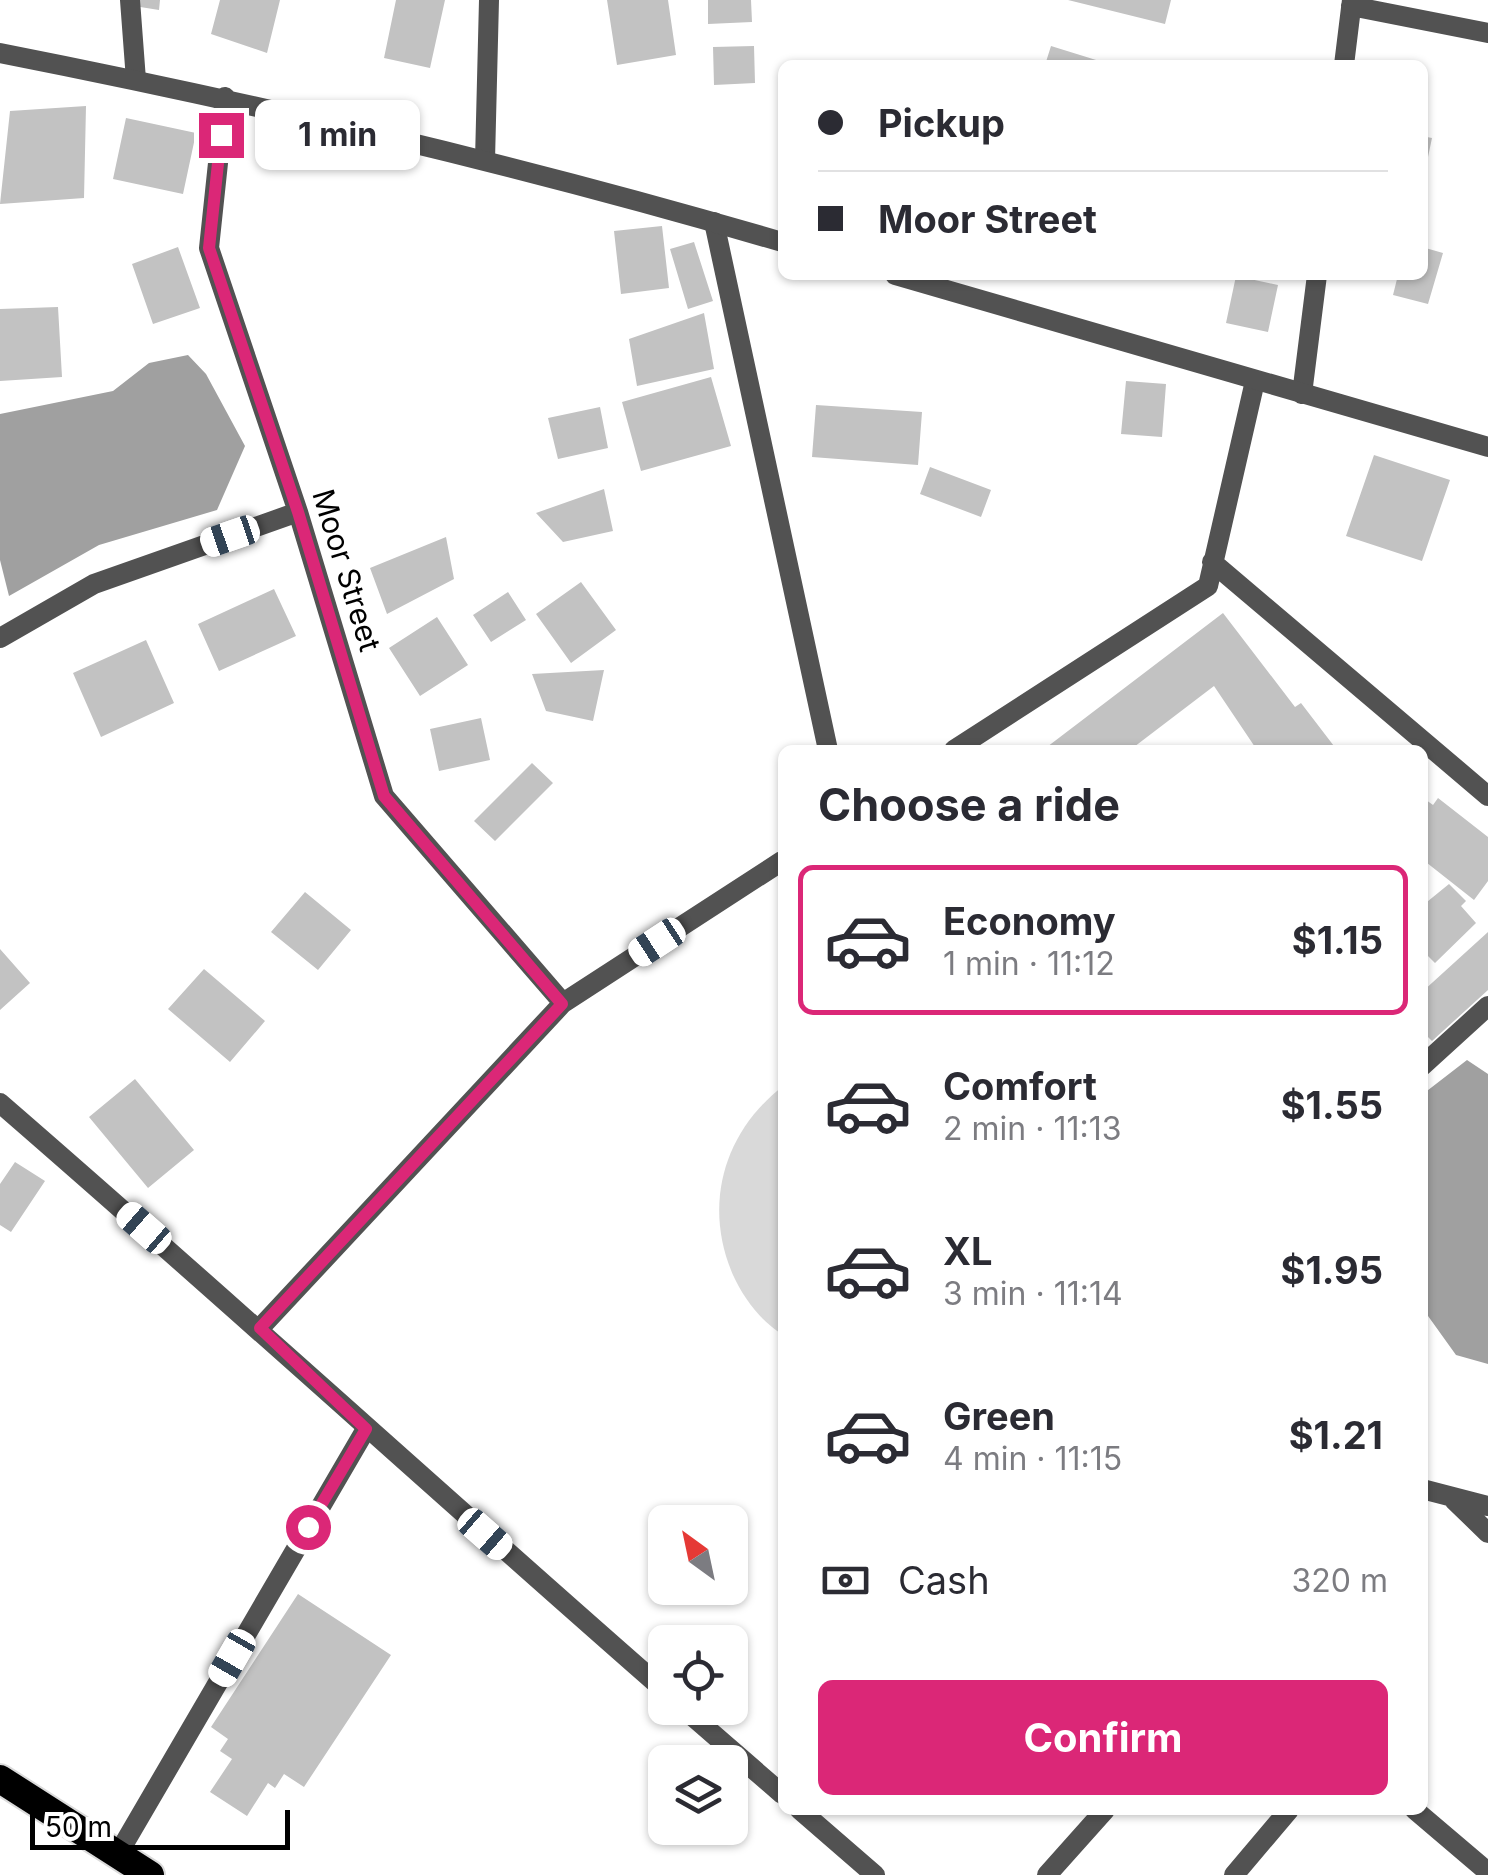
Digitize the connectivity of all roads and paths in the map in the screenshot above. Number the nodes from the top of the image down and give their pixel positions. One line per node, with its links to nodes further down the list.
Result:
1 (130, 0): 7 (street)
2 (490, 0): 9 (street)
3 (1352, 3): 4 (street); 6 (street)
4 (1488, 33)
5 (0, 54): 7 (street)
6 (1345, 60)
7 (136, 80): 8 (street)
8 (225, 97): 9 (street); 17 (street, Moor Street)
9 (485, 160): 10 (street)
10 (714, 222): 11 (street); 20 (street)
11 (778, 241)
12 (912, 280): 14 (street)
13 (1316, 280): 15 (street)
14 (1255, 380): 15 (street); 18 (street)
15 (1302, 394): 16 (street)
16 (1488, 448)
17 (298, 512): 19 (street); 26 (street, Moor Street)
18 (1212, 562): 21 (street); 23 (street)
19 (0, 638)
20 (827, 745)
21 (962, 745)
22 (1428, 745): 24 (street)
23 (1428, 745)
24 (1488, 796)
25 (778, 864): 26 (street)
26 (562, 1004): 30 (street)
27 (1488, 1006): 28 (street)
28 (1428, 1061)
29 (0, 1104): 30 (street)
30 (260, 1328): 31 (street)
31 (366, 1429): 36 (street); 44 (street)
32 (1428, 1490): 33 (street)
33 (1451, 1496): 34 (street); 35 (street)
34 (1488, 1506)
35 (1488, 1534)
36 (648, 1676)
37 (703, 1725): 39 (street)
38 (0, 1778): 44 (highway)
39 (778, 1790)
40 (806, 1815): 47 (street)
41 (1101, 1815): 48 (street)
42 (1285, 1815): 49 (street)
43 (1421, 1815): 45 (street)
44 (118, 1854): 46 (highway)
45 (1488, 1872)
46 (150, 1875)
47 (874, 1875)
48 (1047, 1875)
49 (1234, 1875)

